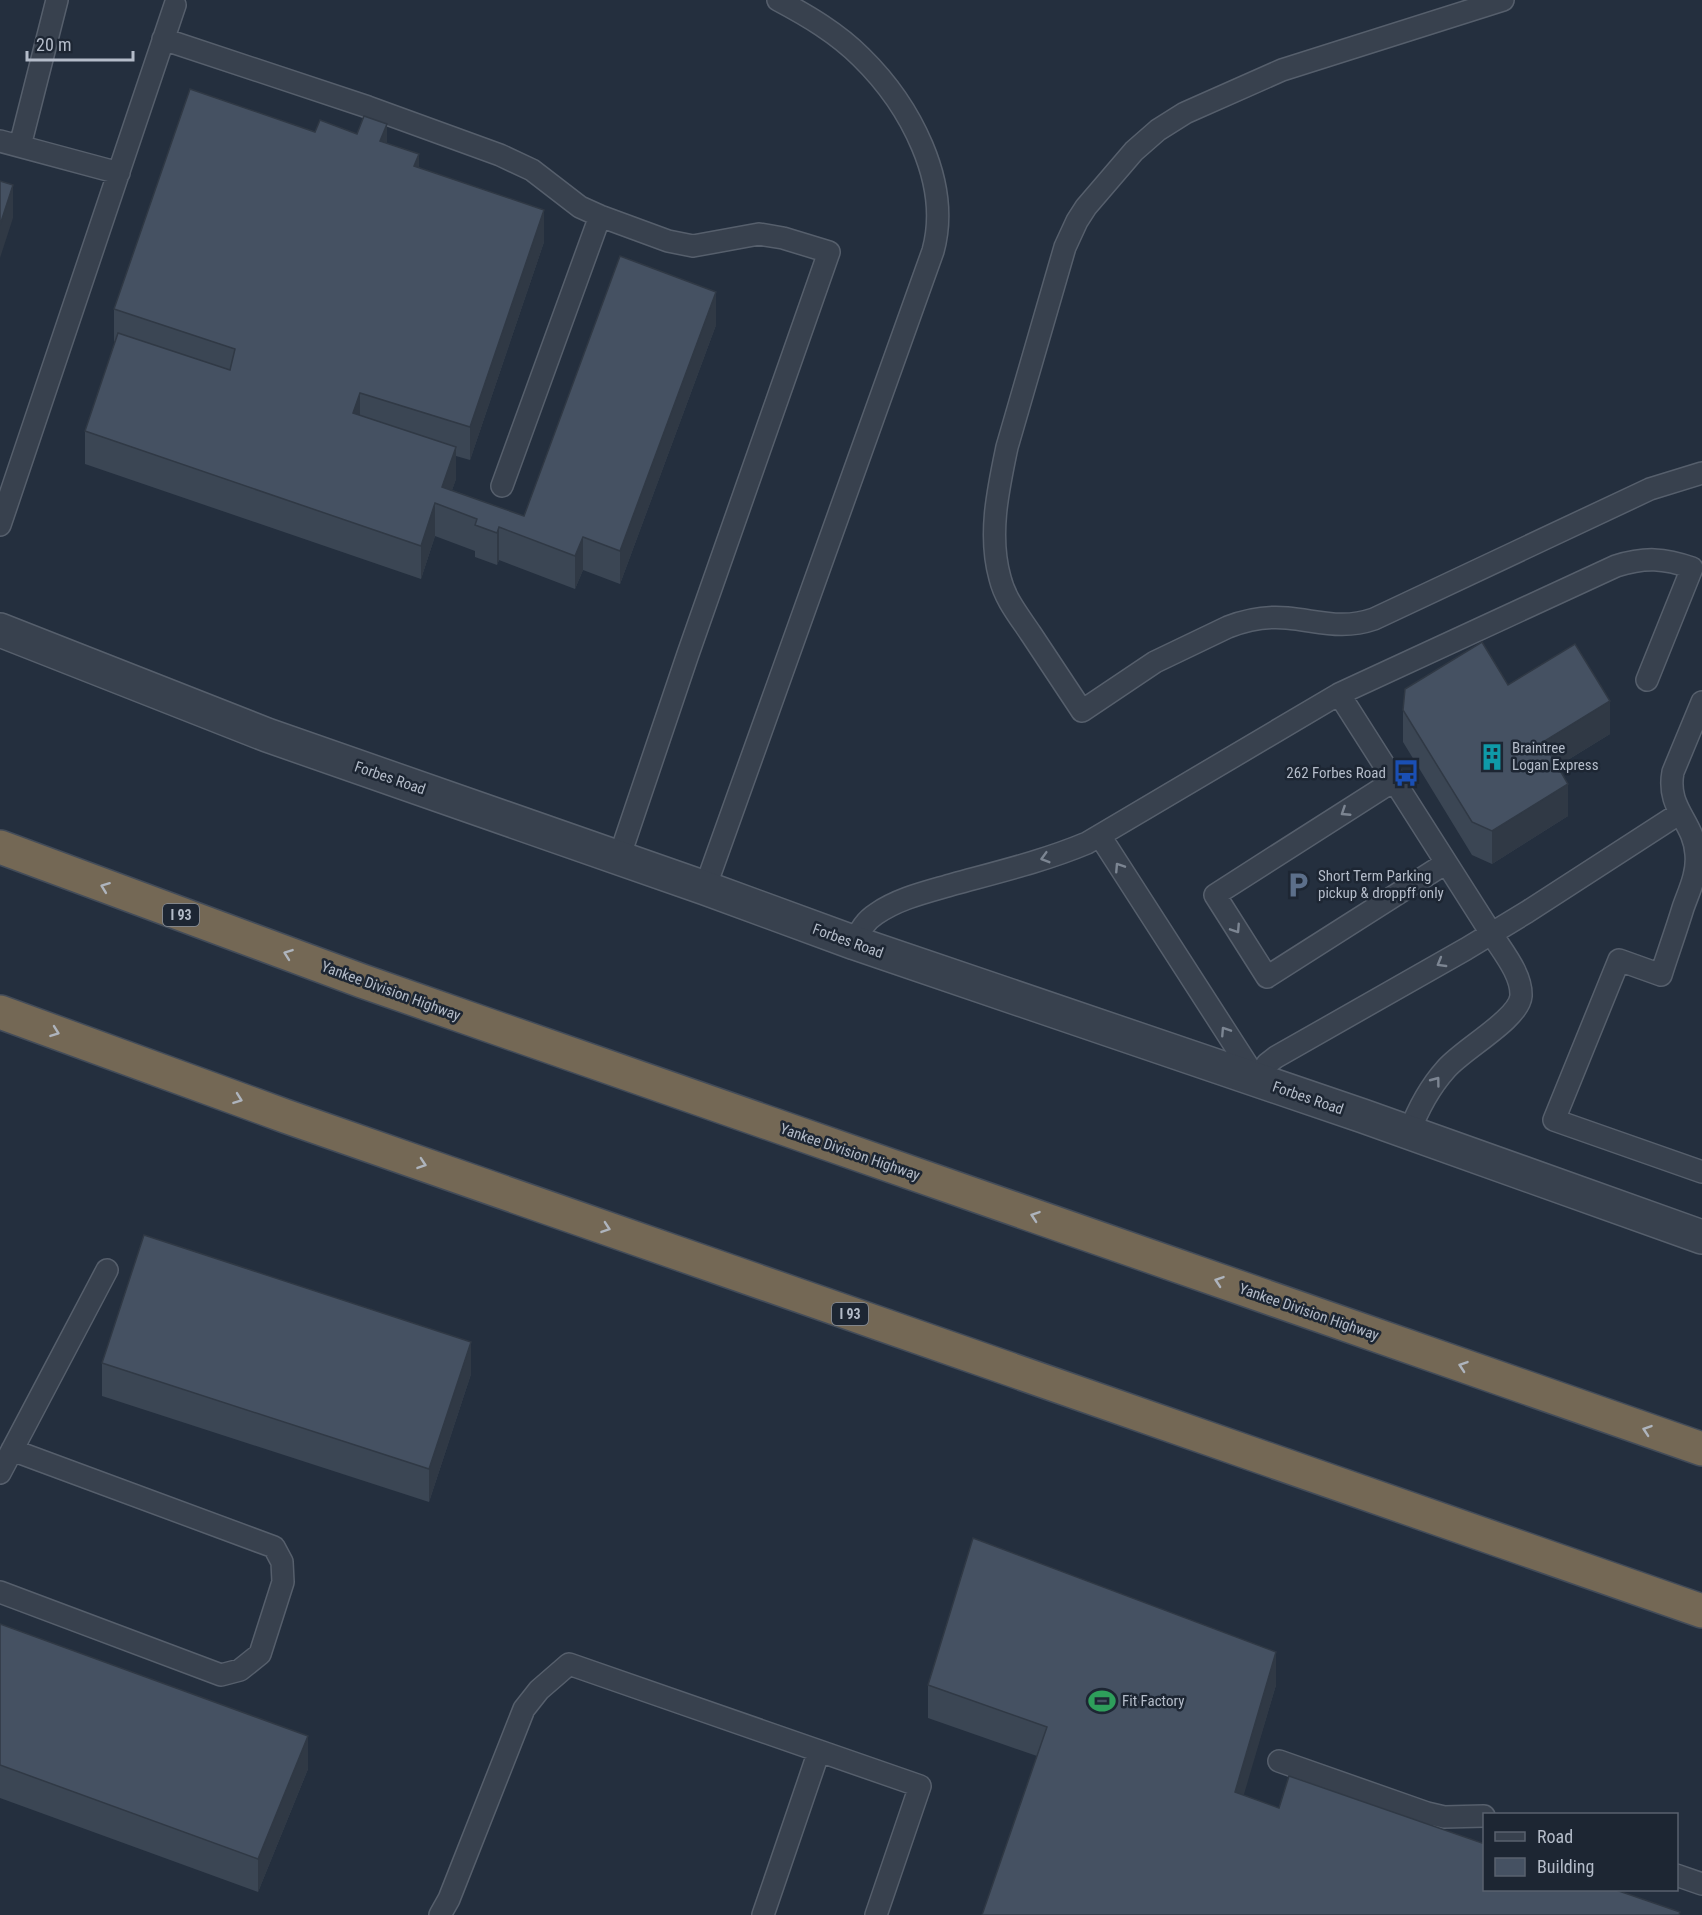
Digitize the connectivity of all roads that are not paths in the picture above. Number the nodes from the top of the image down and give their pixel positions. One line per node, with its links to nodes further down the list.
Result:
1 (57, 0): 6 (lane)
2 (778, 0): 22 (lane)
3 (1503, 0): 9 (lane)
4 (175, 5): 5 (lane)
5 (164, 39): 7 (lane); 8 (lane)
6 (10, 144): 7 (lane)
7 (119, 173): 11 (lane)
8 (600, 216): 10 (lane); 20 (lane)
9 (1702, 473)
10 (502, 486)
11 (0, 525)
12 (0, 630): 20 (street, Forbes Road)
13 (1647, 680): 14 (lane)
14 (1340, 694): 16 (lane); 18 (lane)
15 (1702, 702): 17 (lane)
16 (1395, 780): 21 (lane); 21 (lane, one-way to 21)
17 (1680, 813): 23 (lane); 28 (lane)
18 (1100, 836): 24 (lane, one-way to 24); 26 (lane, one-way to 18)
19 (0, 847): 31 (highway, Yankee Division Highway / I 93, one-way to 19)
20 (619, 858): 22 (street, Forbes Road)
21 (1446, 862): 23 (lane)
22 (705, 888): 24 (street, Forbes Road)
23 (1491, 933): 26 (lane, one-way to 26); 27 (lane, one-way to 23)
24 (855, 944): 26 (street, Forbes Road)
25 (0, 1012): 35 (highway, I 93, one-way to 35)
26 (1257, 1080): 27 (street, Forbes Road)
27 (1409, 1132): 29 (street, Forbes Road)
28 (1702, 1172)
29 (1702, 1237)
30 (107, 1270): 32 (lane)
31 (1702, 1449)
32 (12, 1450): 33 (lane); 34 (lane)
33 (0, 1473)
34 (0, 1592)
35 (1702, 1611)
36 (819, 1751): 41 (lane); 42 (lane); 43 (lane)
37 (1279, 1761): 38 (lane)
38 (1483, 1816)
39 (1678, 1875): 40 (lane)
40 (1702, 1884)
41 (440, 1915)
42 (763, 1915)
43 (876, 1915)

